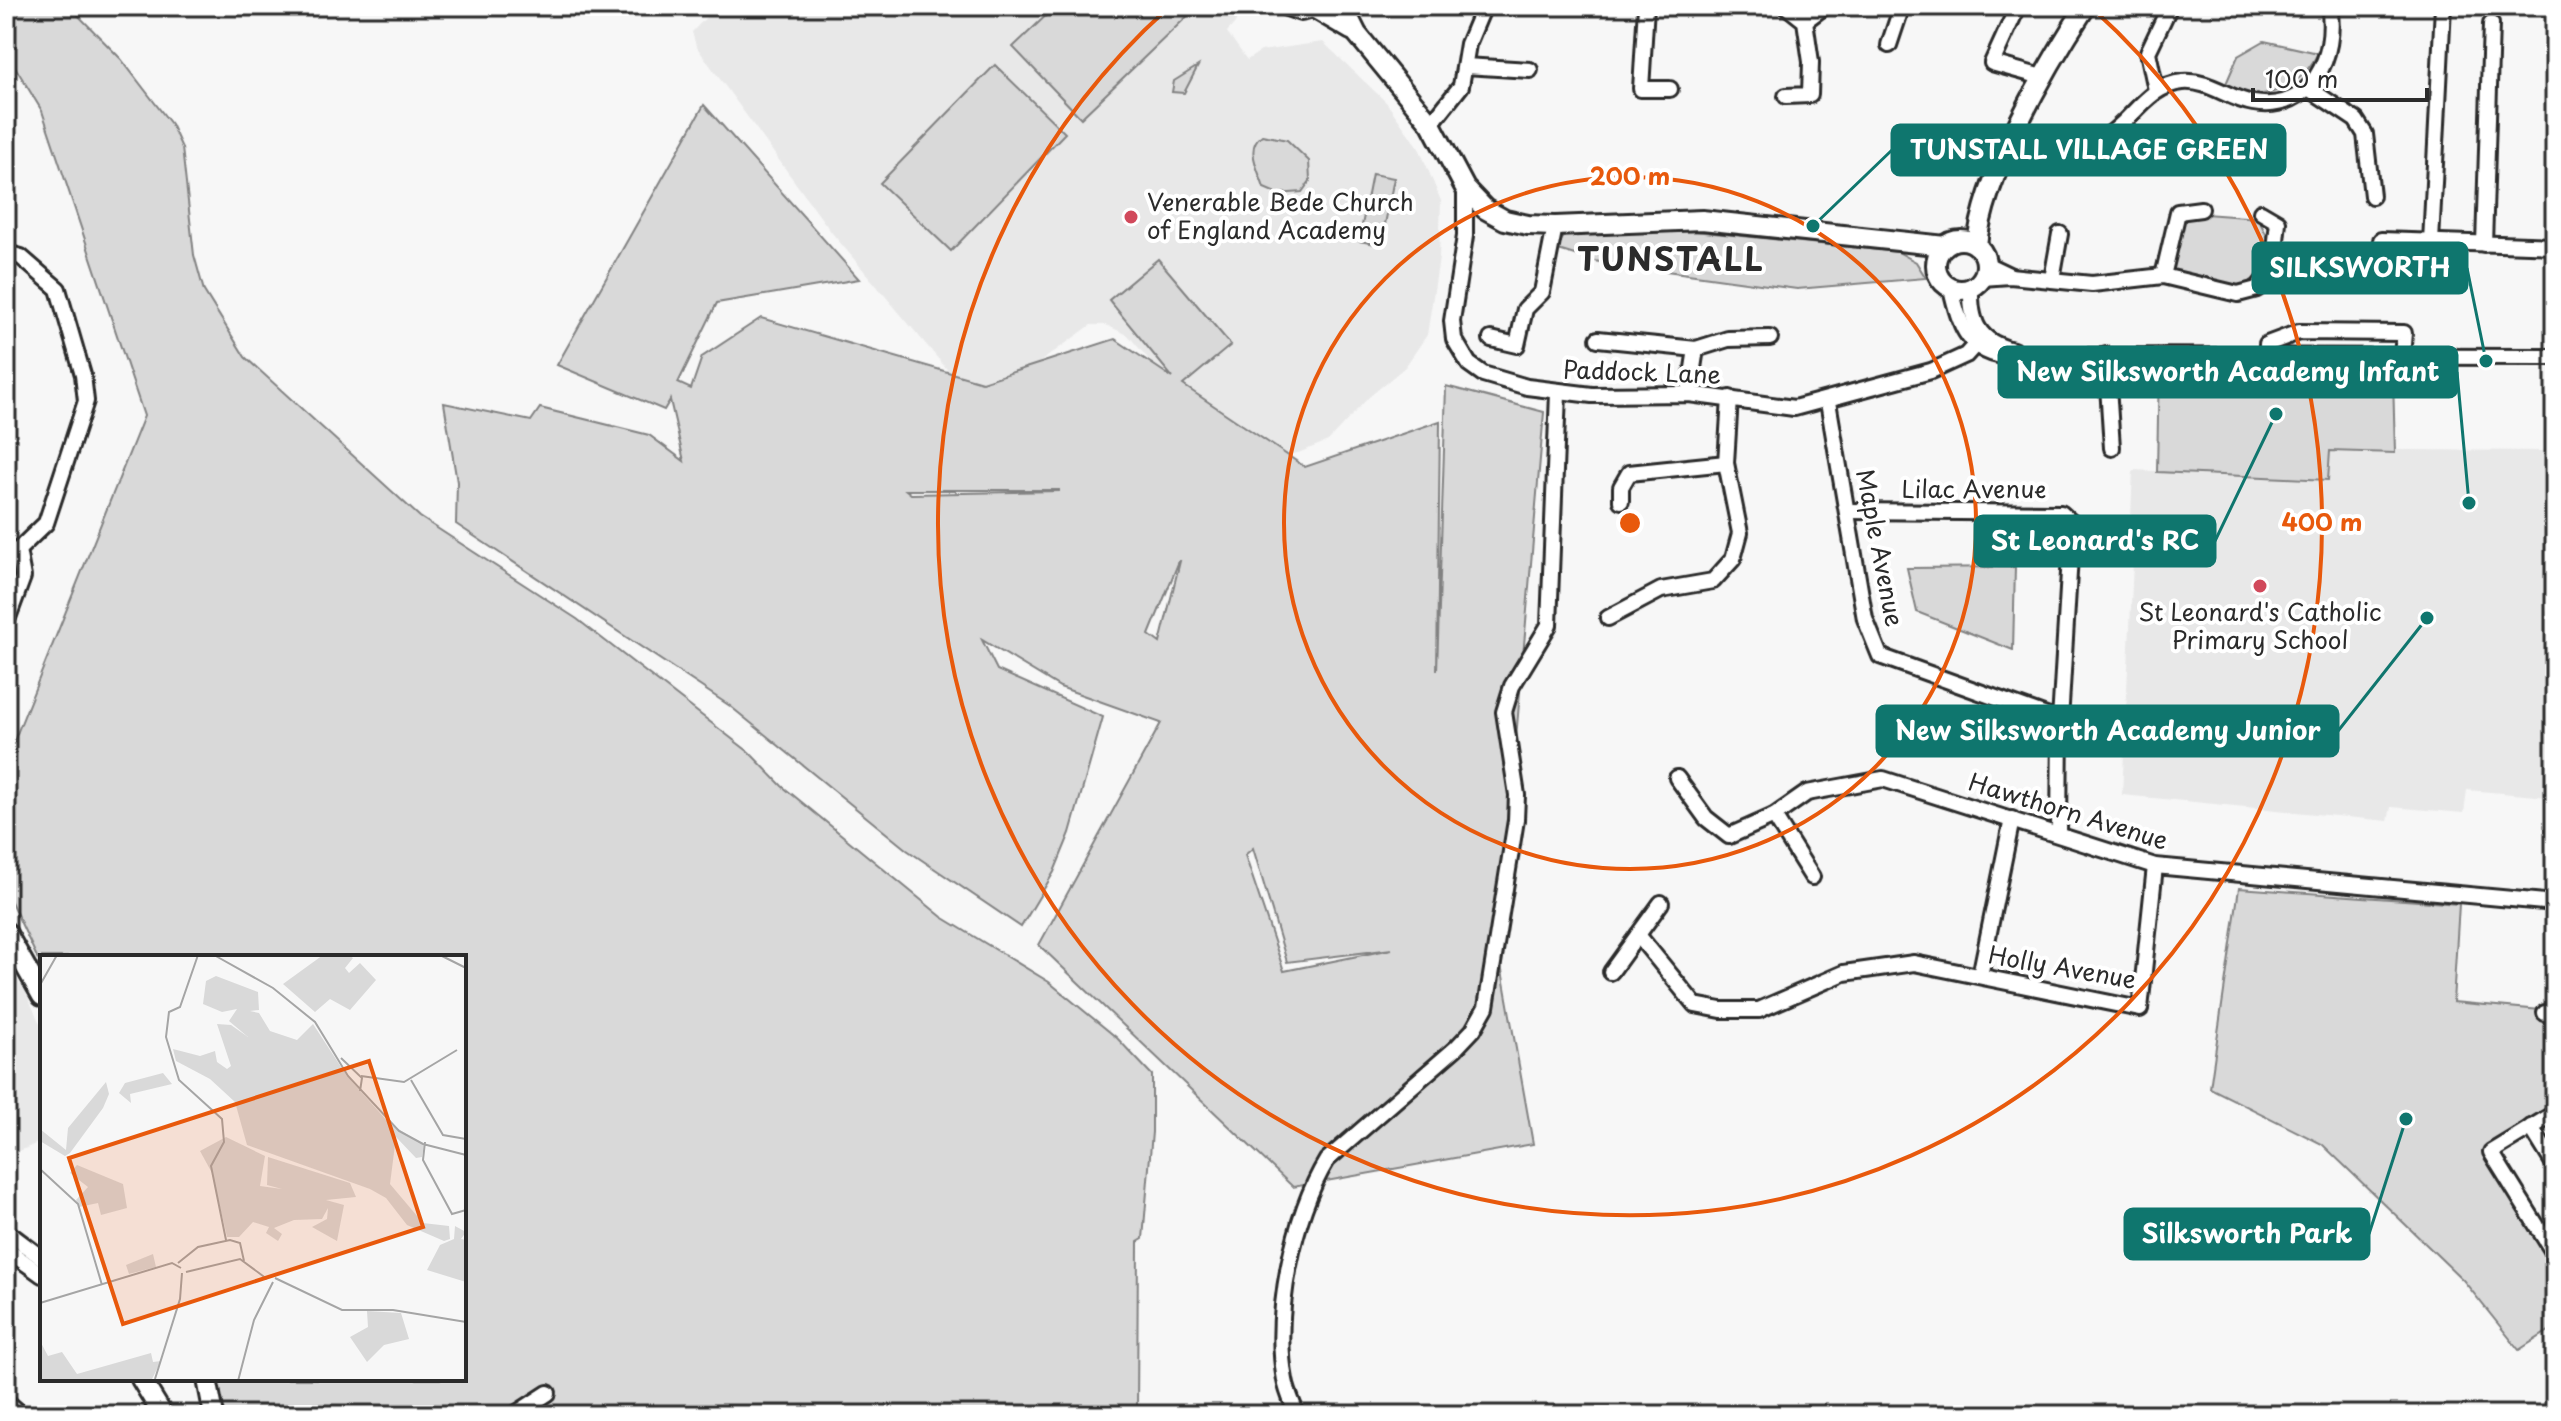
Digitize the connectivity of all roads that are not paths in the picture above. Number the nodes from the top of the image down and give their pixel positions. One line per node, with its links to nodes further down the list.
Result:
1 (1287, 6): 13 (main road)
2 (1343, 6): 16 (main road)
3 (1484, 6): 20 (street)
4 (1646, 6): 24 (street)
5 (1786, 6): 14 (street)
6 (1825, 6): 14 (street)
7 (1902, 6): 17 (street)
8 (2018, 6): 19 (street)
9 (2086, 6): 22 (main road)
10 (2170, 6): 25 (street)
11 (2329, 6): 23 (street)
12 (2443, 6): 39 (street)
13 (1317, 7): 16 (main road)
14 (1805, 21): 26 (street)
15 (2491, 24): 41 (street)
16 (1357, 34): 27 (main road)
17 (1889, 45)
18 (1976, 62): 19 (street)
19 (1992, 63): 22 (street)
20 (1465, 66): 21 (street); 27 (street)
21 (1530, 70)
22 (2042, 77): 28 (main road)
23 (2308, 88): 25 (street); 30 (street)
24 (1670, 89)
25 (2156, 90): 28 (street)
26 (1786, 96)
27 (1431, 124): 29 (main road)
28 (2018, 129): 34 (main road)
29 (1465, 188): 31 (main road); 37 (street, Paddock Lane)
30 (2372, 196)
31 (1485, 209): 35 (main road); 37 (street, Paddock Lane)
32 (2201, 209): 47 (street)
33 (2261, 212): 47 (street)
34 (1980, 218): 40 (main road); 43 (main road)
35 (1555, 226): 42 (main road); 52 (street)
36 (2060, 234): 49 (street)
37 (1465, 236): 60 (street, Paddock Lane)
38 (2381, 240): 39 (street)
39 (2431, 242): 41 (street)
40 (1951, 244): 42 (main road); 43 (main road); 46 (main road)
41 (2484, 244): 44 (street)
42 (1913, 245): 46 (main road)
43 (1977, 246): 48 (main road)
44 (2555, 246)
45 (6, 253): 68 (street)
46 (1936, 266): 50 (main road)
47 (2163, 276): 49 (street)
48 (1980, 277): 49 (street); 50 (main road); 54 (street)
49 (2052, 279)
50 (1951, 288): 54 (street)
51 (1770, 338): 55 (street)
52 (1491, 339)
53 (1598, 339): 55 (street)
54 (1979, 340): 56 (street); 63 (street, Paddock Lane)
55 (1696, 349): 61 (street)
56 (2106, 355): 57 (street); 64 (street)
57 (2267, 356): 58 (street); 58 (street)
58 (2402, 356): 59 (street)
59 (2555, 357)
60 (1558, 393): 61 (street, Paddock Lane); 101 (street)
61 (1689, 394): 62 (street, Paddock Lane)
62 (1730, 398): 63 (street, Paddock Lane); 65 (street)
63 (1828, 402): 67 (street, Maple Avenue)
64 (2112, 448)
65 (1726, 463): 66 (street); 69 (street)
66 (1621, 501)
67 (1848, 511): 71 (street, Maple Avenue); 71 (street, Lilac Avenue)
68 (12, 551): 70 (street)
69 (1608, 618)
70 (6, 623)
71 (2060, 721): 75 (street, Lilac Avenue)
72 (1677, 778): 73 (street)
73 (1774, 816): 74 (street, Hawthorn Avenue); 77 (street)
74 (2012, 819): 75 (street, Hawthorn Avenue); 83 (street)
75 (2059, 834): 76 (street, Hawthorn Avenue)
76 (2155, 866): 79 (street, Hawthorn Avenue); 83 (street, Holly Avenue)
77 (1812, 877)
78 (1661, 903): 81 (street)
79 (2555, 903)
80 (6, 932): 84 (main road)
81 (1638, 935): 82 (street); 83 (street, Holly Avenue)
82 (1611, 972)
83 (1980, 976)
84 (40, 992)
85 (2555, 1113): 86 (street)
86 (2531, 1127): 87 (street); 90 (street)
87 (2555, 1166)
88 (6, 1231): 91 (street)
89 (6, 1249): 92 (street)
90 (2555, 1255)
91 (40, 1256)
92 (40, 1274)
93 (142, 1381): 98 (main road)
94 (207, 1381): 99 (main road)
95 (548, 1393): 100 (street)
96 (6, 1401): 97 (street)
97 (22, 1415)
98 (163, 1415)
99 (214, 1415)
100 (514, 1415)
101 (1297, 1415)

